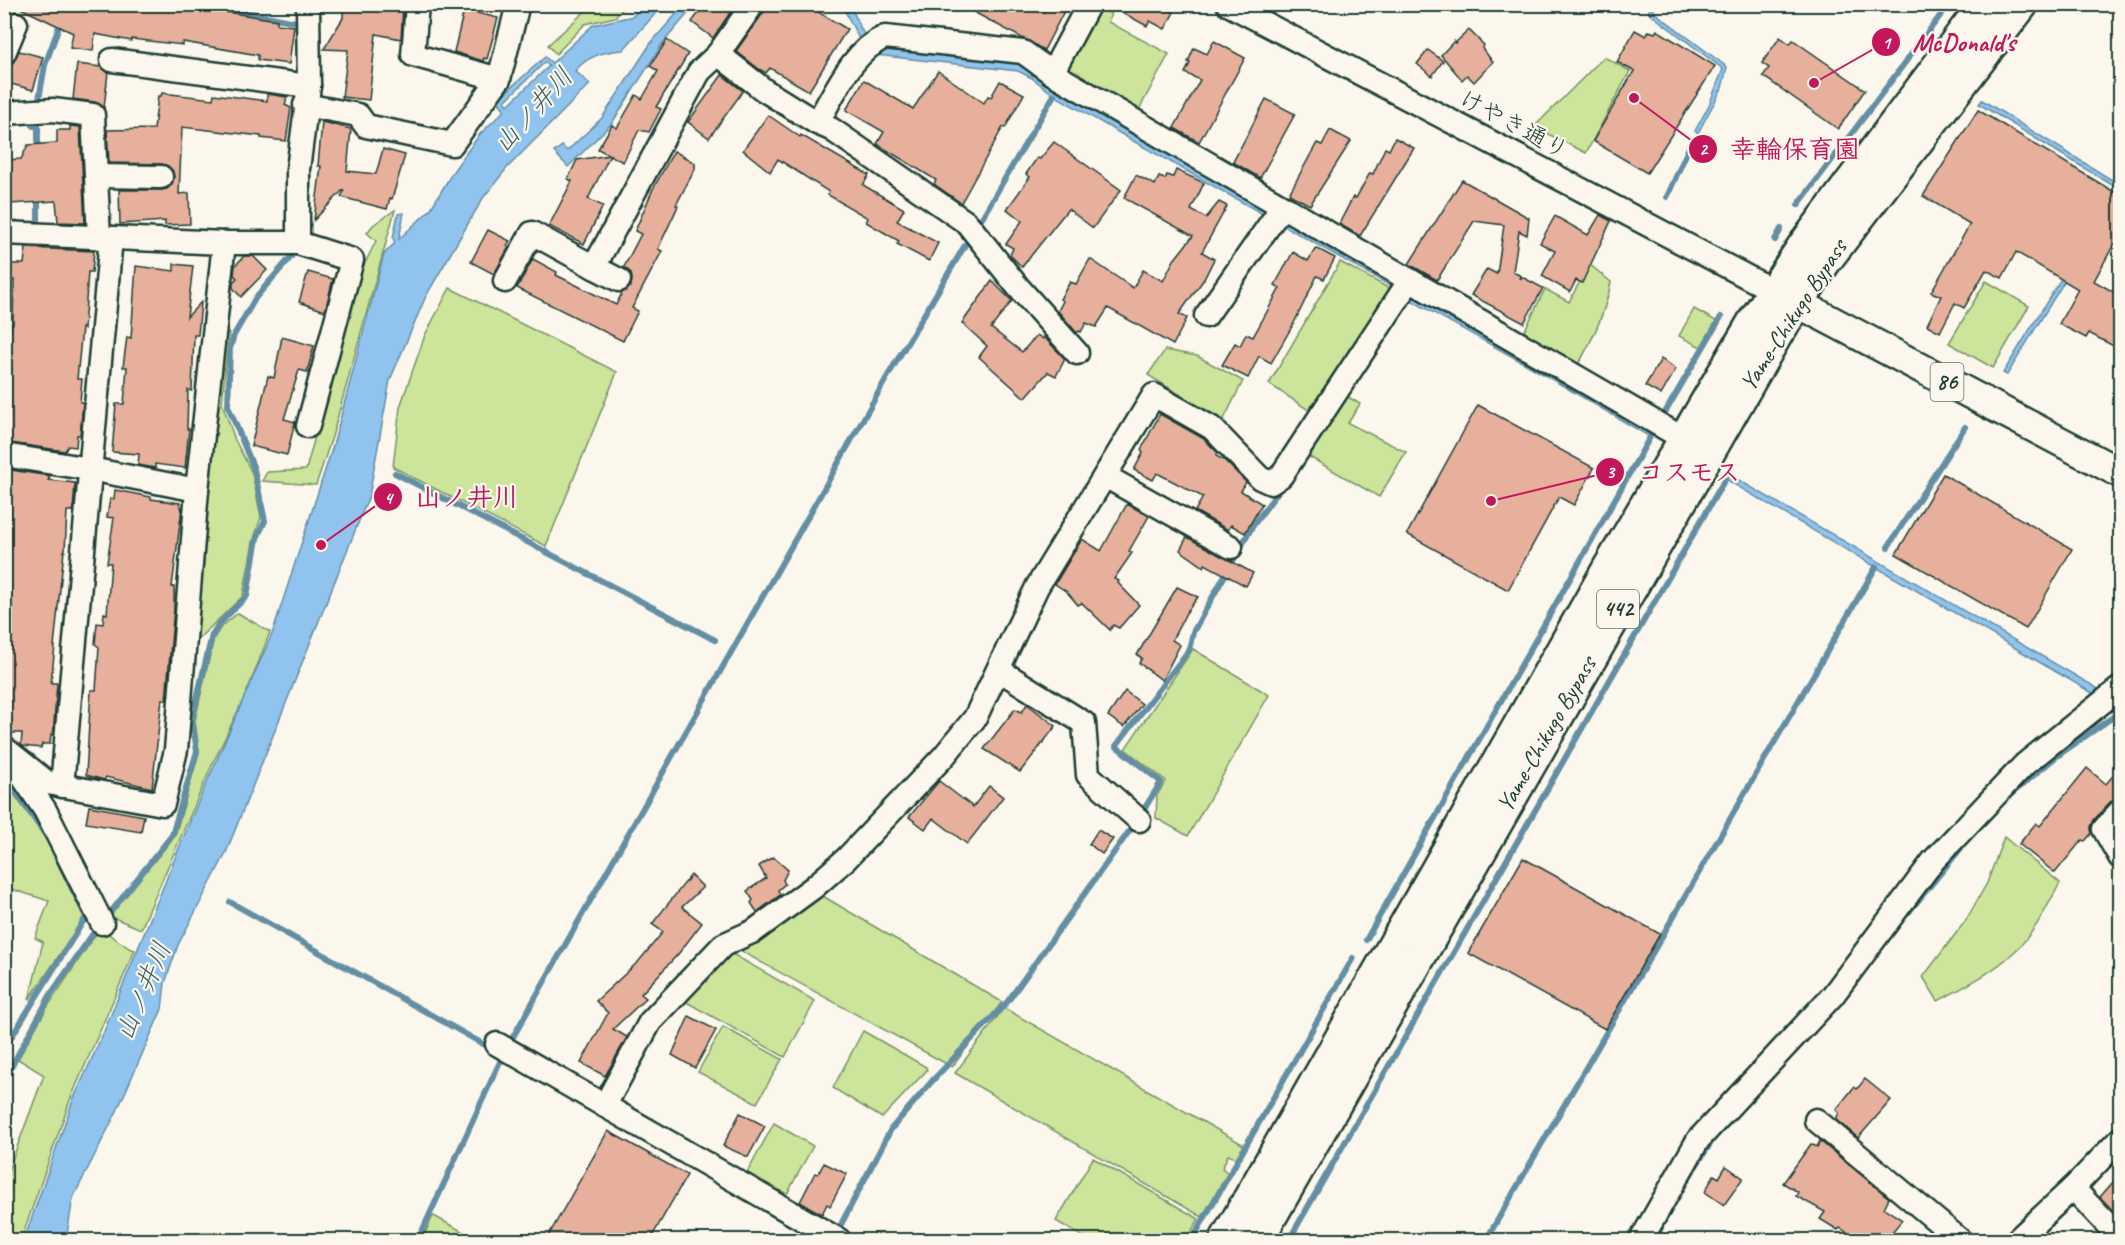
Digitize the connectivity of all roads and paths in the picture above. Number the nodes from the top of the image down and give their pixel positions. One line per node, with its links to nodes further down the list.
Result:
1 (308, 4): 15 (street)
2 (417, 4): 14 (street)
3 (518, 4): 14 (street)
4 (753, 4): 11 (street)
5 (1089, 4): 13 (street)
6 (1228, 4): 29 (street, けやき通り)
7 (1986, 4): 29 (highway, Yame-Chikugo Bypass / 442)
8 (2021, 4): 29 (highway, Yame-Chikugo Bypass / 442)
9 (16, 24): 10 (street)
10 (4, 52)
11 (718, 54): 17 (street); 25 (street)
12 (112, 60): 15 (street)
13 (1052, 73): 17 (street); 20 (street)
14 (499, 79): 15 (street)
15 (307, 96): 24 (street)
16 (4, 113): 18 (street)
17 (817, 123): 31 (street)
18 (96, 176): 19 (street); 22 (street)
19 (161, 177)
20 (1278, 212): 28 (street); 30 (street)
21 (4, 233): 22 (street)
22 (105, 238): 23 (street); 35 (street)
23 (224, 243): 24 (street); 38 (street)
24 (298, 243): 32 (street)
25 (594, 267): 26 (street); 27 (street)
26 (618, 280)
27 (505, 281)
28 (1405, 287): 33 (street); 37 (street)
29 (1785, 296): 33 (highway, Yame-Chikugo Bypass / 442); 36 (main road, 86)
30 (1206, 316)
31 (1077, 352)
32 (308, 426)
33 (1696, 446): 55 (highway, Yame-Chikugo Bypass / 442); 56 (highway, Yame-Chikugo Bypass / 442)
34 (4, 455): 35 (street)
35 (90, 469): 38 (street); 43 (street)
36 (2121, 473)
37 (1105, 476): 39 (street); 40 (street)
38 (197, 490): 43 (street)
39 (1231, 547)
40 (999, 670): 45 (street); 49 (street)
41 (2120, 690): 57 (street)
42 (4, 749): 43 (street); 47 (street)
43 (62, 786)
44 (2121, 811): 46 (street)
45 (1139, 820)
46 (2121, 857)
47 (102, 923)
48 (497, 1044): 49 (street)
49 (605, 1105): 54 (street)
50 (1816, 1120): 58 (street)
51 (2121, 1139): 52 (street)
52 (2073, 1188): 53 (street); 59 (street)
53 (2119, 1237)
54 (839, 1240)
55 (1227, 1240)
56 (1256, 1240)
57 (1641, 1240)
58 (1960, 1240)
59 (2018, 1240)

